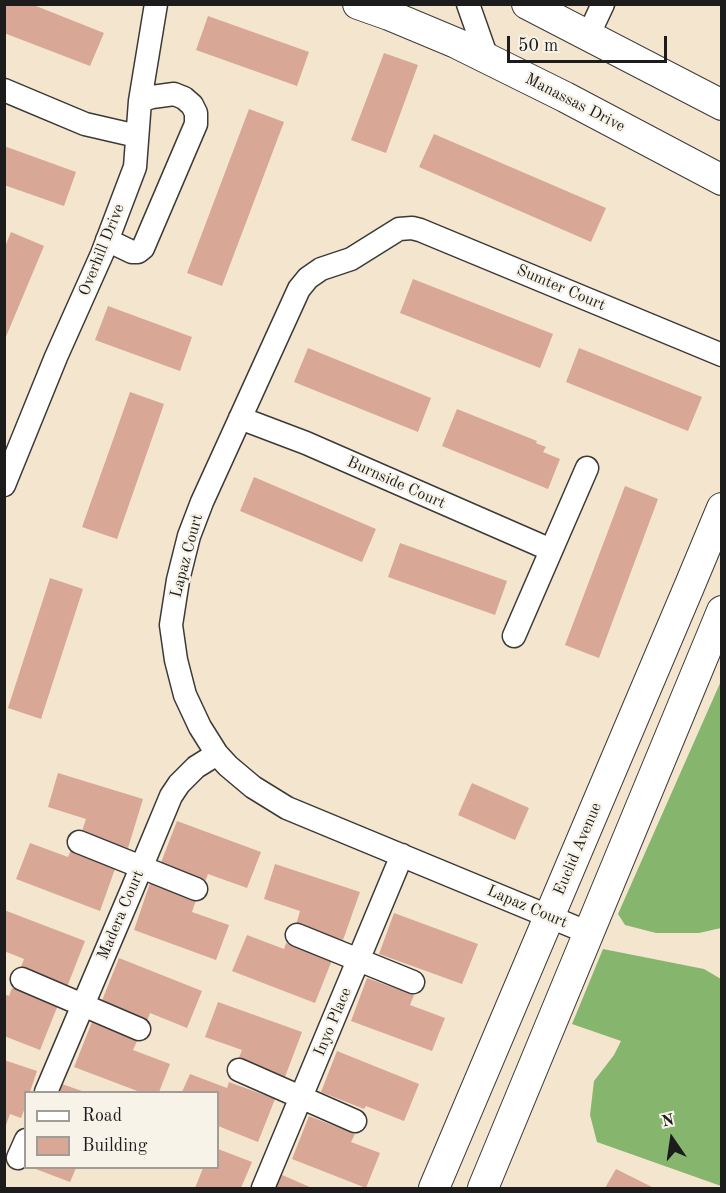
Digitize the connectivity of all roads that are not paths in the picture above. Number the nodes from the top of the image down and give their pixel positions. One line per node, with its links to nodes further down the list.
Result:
1 (156, 4): 9 (street, Overhill Drive)
2 (358, 4): 7 (main road, Manassas Drive)
3 (468, 4): 7 (street)
4 (527, 4): 6 (main road)
5 (603, 4): 6 (street)
6 (588, 36): 10 (main road)
7 (487, 58): 12 (main road, Manassas Drive)
8 (4, 90): 11 (street)
9 (140, 101): 11 (street, Overhill Drive); 14 (street)
10 (722, 105)
11 (137, 136): 14 (street, Overhill Drive)
12 (722, 180)
13 (399, 229): 15 (street, Sumter Court); 16 (street, Lapaz Court)
14 (107, 240): 18 (street, Overhill Drive)
15 (722, 355)
16 (240, 418): 20 (street, Burnside Court); 23 (street, Lapaz Court)
17 (587, 468): 20 (street)
18 (4, 485)
19 (722, 508): 28 (main road, Euclid Avenue)
20 (551, 550): 22 (street)
21 (722, 611): 29 (main road)
22 (514, 636)
23 (218, 754): 25 (street, Lapaz Court); 26 (street, Madera Court)
24 (79, 842): 26 (street)
25 (402, 855): 28 (street, Lapaz Court); 31 (street, Inyo Place)
26 (142, 867): 27 (street); 34 (street, Madera Court)
27 (195, 889)
28 (549, 917): 29 (street, Lapaz Court); 41 (main road, Euclid Avenue)
29 (589, 933): 42 (main road)
30 (297, 934): 31 (street)
31 (358, 959): 33 (street); 38 (street, Inyo Place)
32 (22, 979): 34 (street)
33 (413, 982)
34 (83, 1005): 35 (street); 37 (street, Madera Court)
35 (139, 1029)
36 (239, 1070): 38 (street)
37 (46, 1091)
38 (301, 1097): 39 (street); 40 (street, Inyo Place)
39 (356, 1121)
40 (263, 1188)
41 (434, 1188)
42 (483, 1188)

